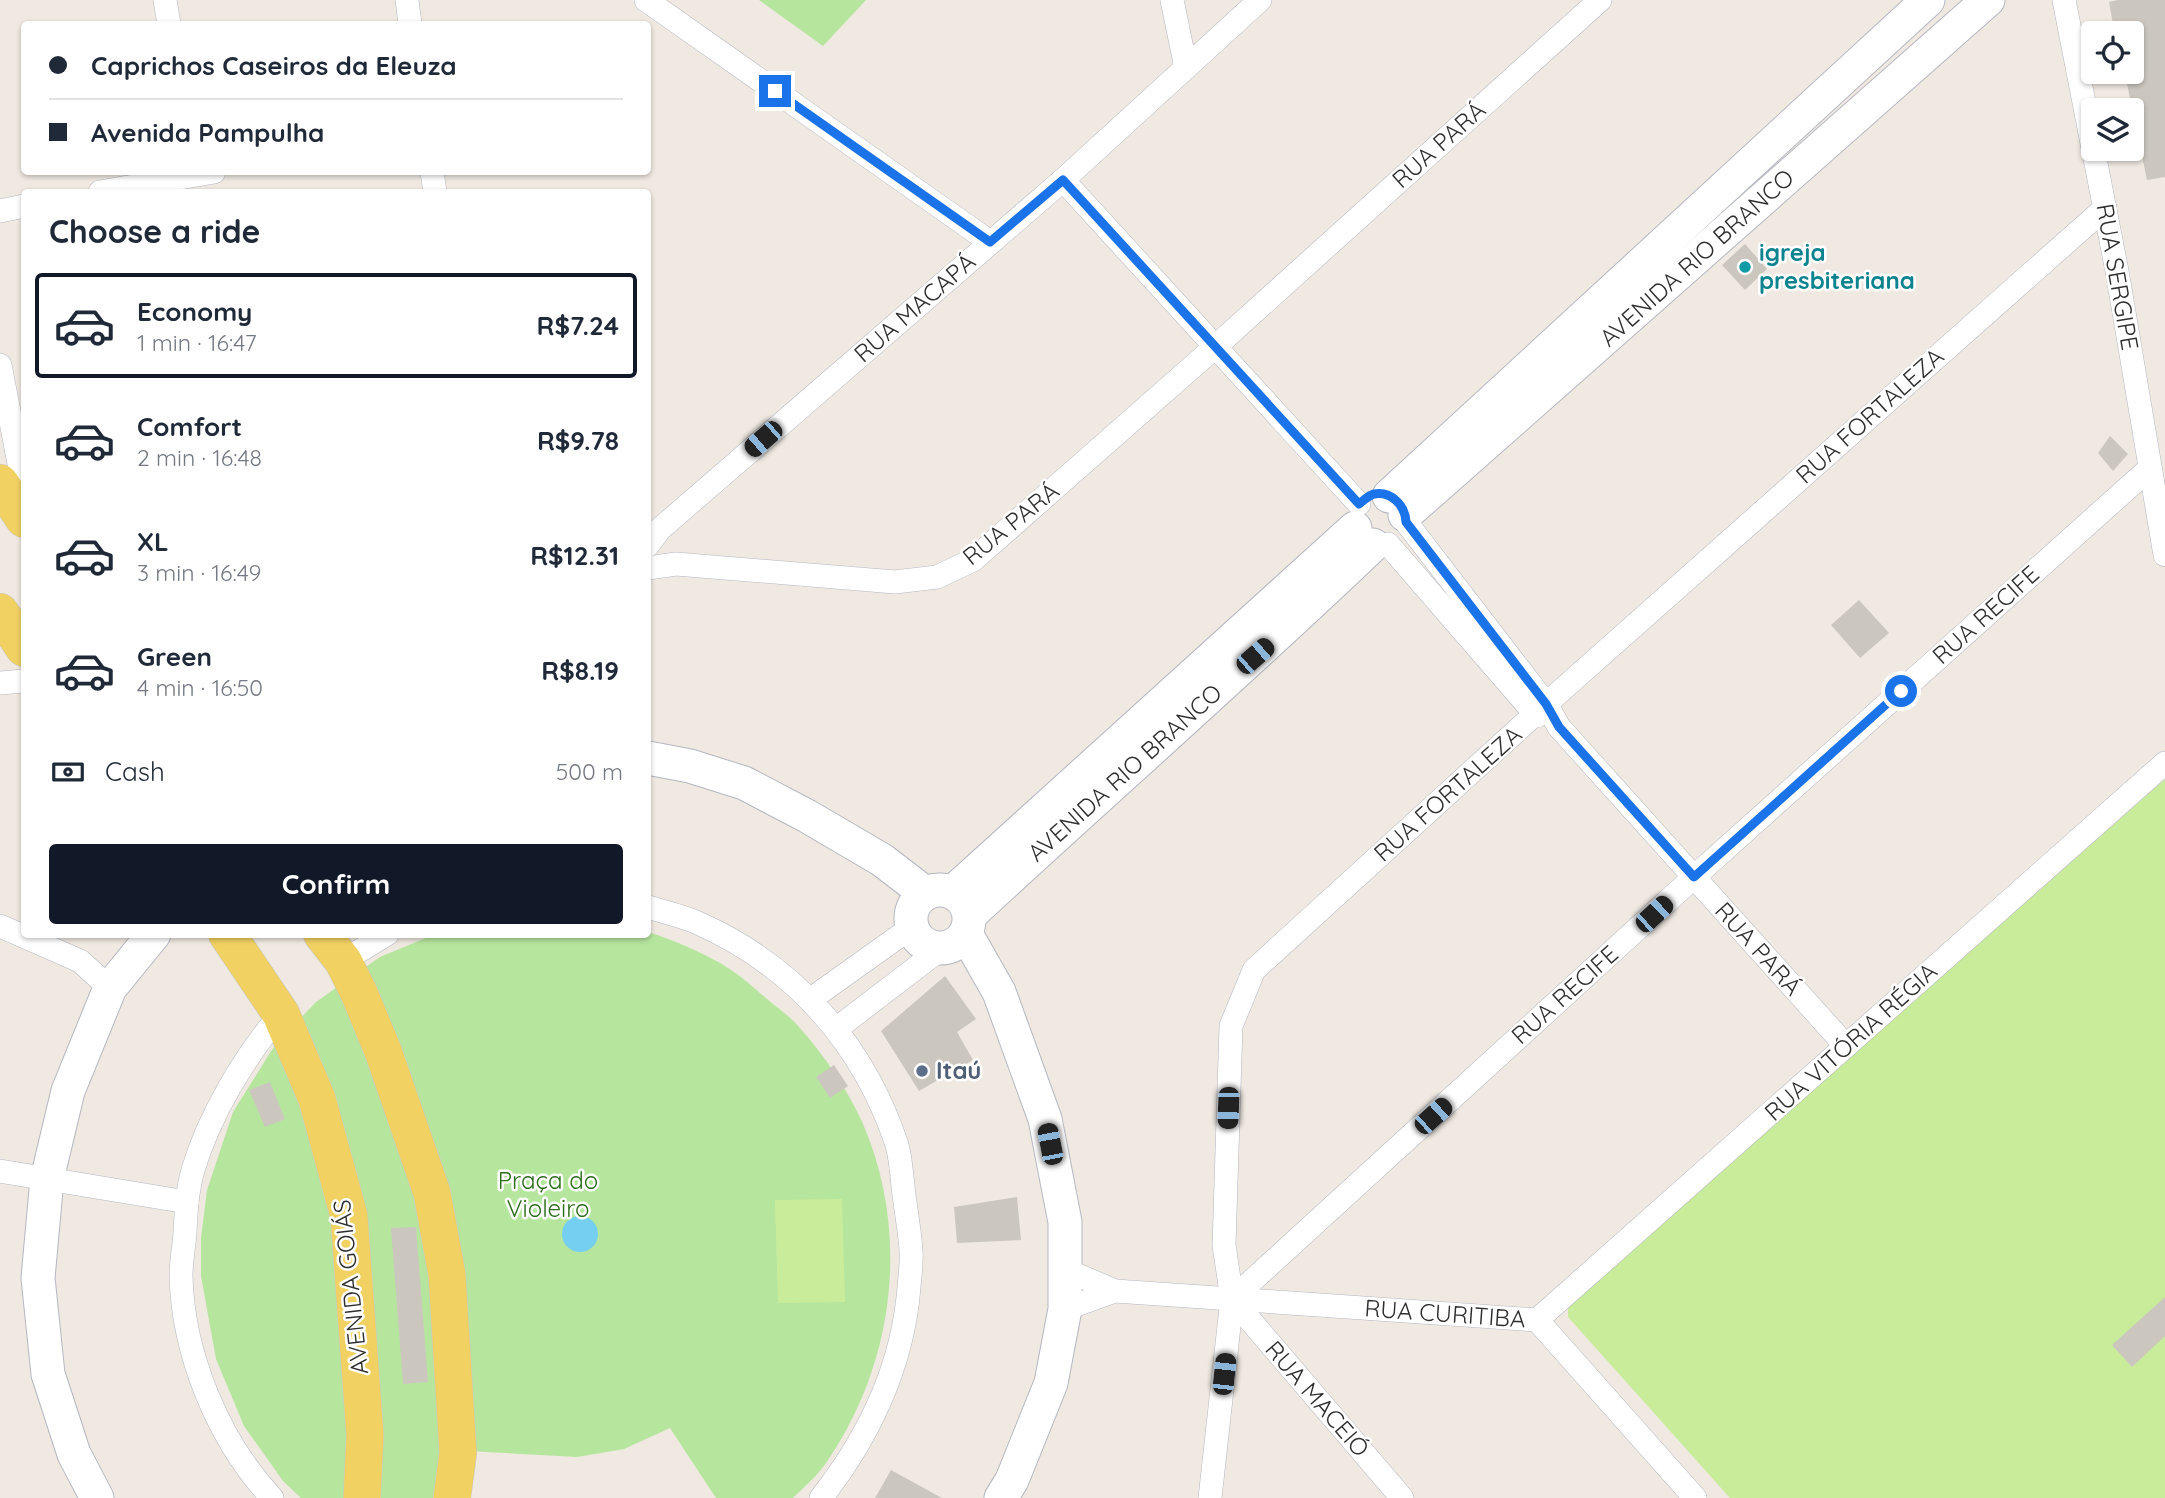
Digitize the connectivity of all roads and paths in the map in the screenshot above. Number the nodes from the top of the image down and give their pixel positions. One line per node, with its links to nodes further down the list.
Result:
1 (165, 0): 10 (street)
2 (407, 0): 11 (street)
3 (646, 0): 19 (street)
4 (1172, 0): 12 (street)
5 (1260, 0): 12 (street, RUA MACAPÁ)
6 (1600, 0): 20 (street, RUA PARÁ)
7 (1928, 0): 27 (street, AVENIDA RIO BRANCO)
8 (1988, 0): 27 (street, AVENIDA RIO BRANCO)
9 (2064, 0): 17 (street, RUA SERGIPE)
10 (168, 21)
11 (410, 21)
12 (1186, 68): 14 (street, RUA MACAPÁ)
13 (199, 178): 15 (street)
14 (1063, 180): 19 (street, RUA MACAPÁ); 20 (street, RUA PARÁ)
15 (121, 189)
16 (21, 207): 18 (street)
17 (2105, 208): 23 (street, RUA SERGIPE); 37 (street, RUA FORTALEZA)
18 (0, 211)
19 (990, 242): 28 (street, RUA MACAPÁ)
20 (1215, 347): 27 (street, RUA PARÁ); 29 (street, RUA PARÁ)
21 (0, 365): 22 (street)
22 (5, 417): 24 (street)
23 (2150, 468): 30 (street, RUA SERGIPE); 40 (street, RUA RECIFE)
24 (21, 478)
25 (0, 483): 26 (main road)
26 (21, 514)
27 (1382, 522): 31 (street, RUA PARÁ); 32 (street, RUA PARÁ); 42 (street, AVENIDA RIO BRANCO)
28 (651, 548)
29 (651, 551)
30 (2165, 555)
31 (1432, 557): 32 (street); 37 (street, RUA PARÁ)
32 (1415, 573): 37 (street, RUA PARÁ)
33 (0, 612): 34 (main road)
34 (21, 644)
35 (21, 681): 36 (street)
36 (0, 683)
37 (1541, 710): 40 (street, RUA PARÁ); 61 (street, RUA FORTALEZA)
38 (651, 759): 42 (street)
39 (2165, 763): 55 (street, RUA VITÓRIA RÉGIA)
40 (1694, 877): 55 (street, RUA PARÁ); 61 (street, RUA RECIFE)
41 (651, 908): 52 (street)
42 (951, 916): 44 (street); 54 (street, AVENIDA RIO BRANCO); 59 (street)
43 (0, 926): 45 (street)
44 (912, 927): 52 (street)
45 (21, 935)
46 (27, 938): 51 (street)
47 (151, 938): 51 (street)
48 (230, 938): 53 (main road, AVENIDA GOIÁS)
49 (372, 938): 50 (street)
50 (333, 948): 67 (main road)
51 (110, 988): 57 (street)
52 (811, 999): 54 (street)
53 (281, 1014): 58 (street); 66 (main road, AVENIDA GOIÁS)
54 (836, 1029): 68 (street)
55 (1846, 1046): 63 (street, RUA VITÓRIA RÉGIA)
56 (0, 1171): 57 (street)
57 (47, 1179): 58 (street); 64 (street)
58 (187, 1202): 65 (street)
59 (1066, 1270): 60 (street, RUA CURITIBA); 62 (street)
60 (1115, 1291): 61 (street, RUA CURITIBA); 62 (street, RUA CURITIBA)
61 (1232, 1299): 63 (street, RUA CURITIBA); 70 (street, RUA FORTALEZA); 71 (street, RUA MACEIÓ)
62 (1065, 1309): 69 (street)
63 (1536, 1320): 72 (street, RUA CURITIBA)
64 (97, 1498)
65 (272, 1498)
66 (362, 1498)
67 (453, 1498)
68 (821, 1498)
69 (1001, 1498)
70 (1210, 1498)
71 (1402, 1498)
72 (1695, 1498)

